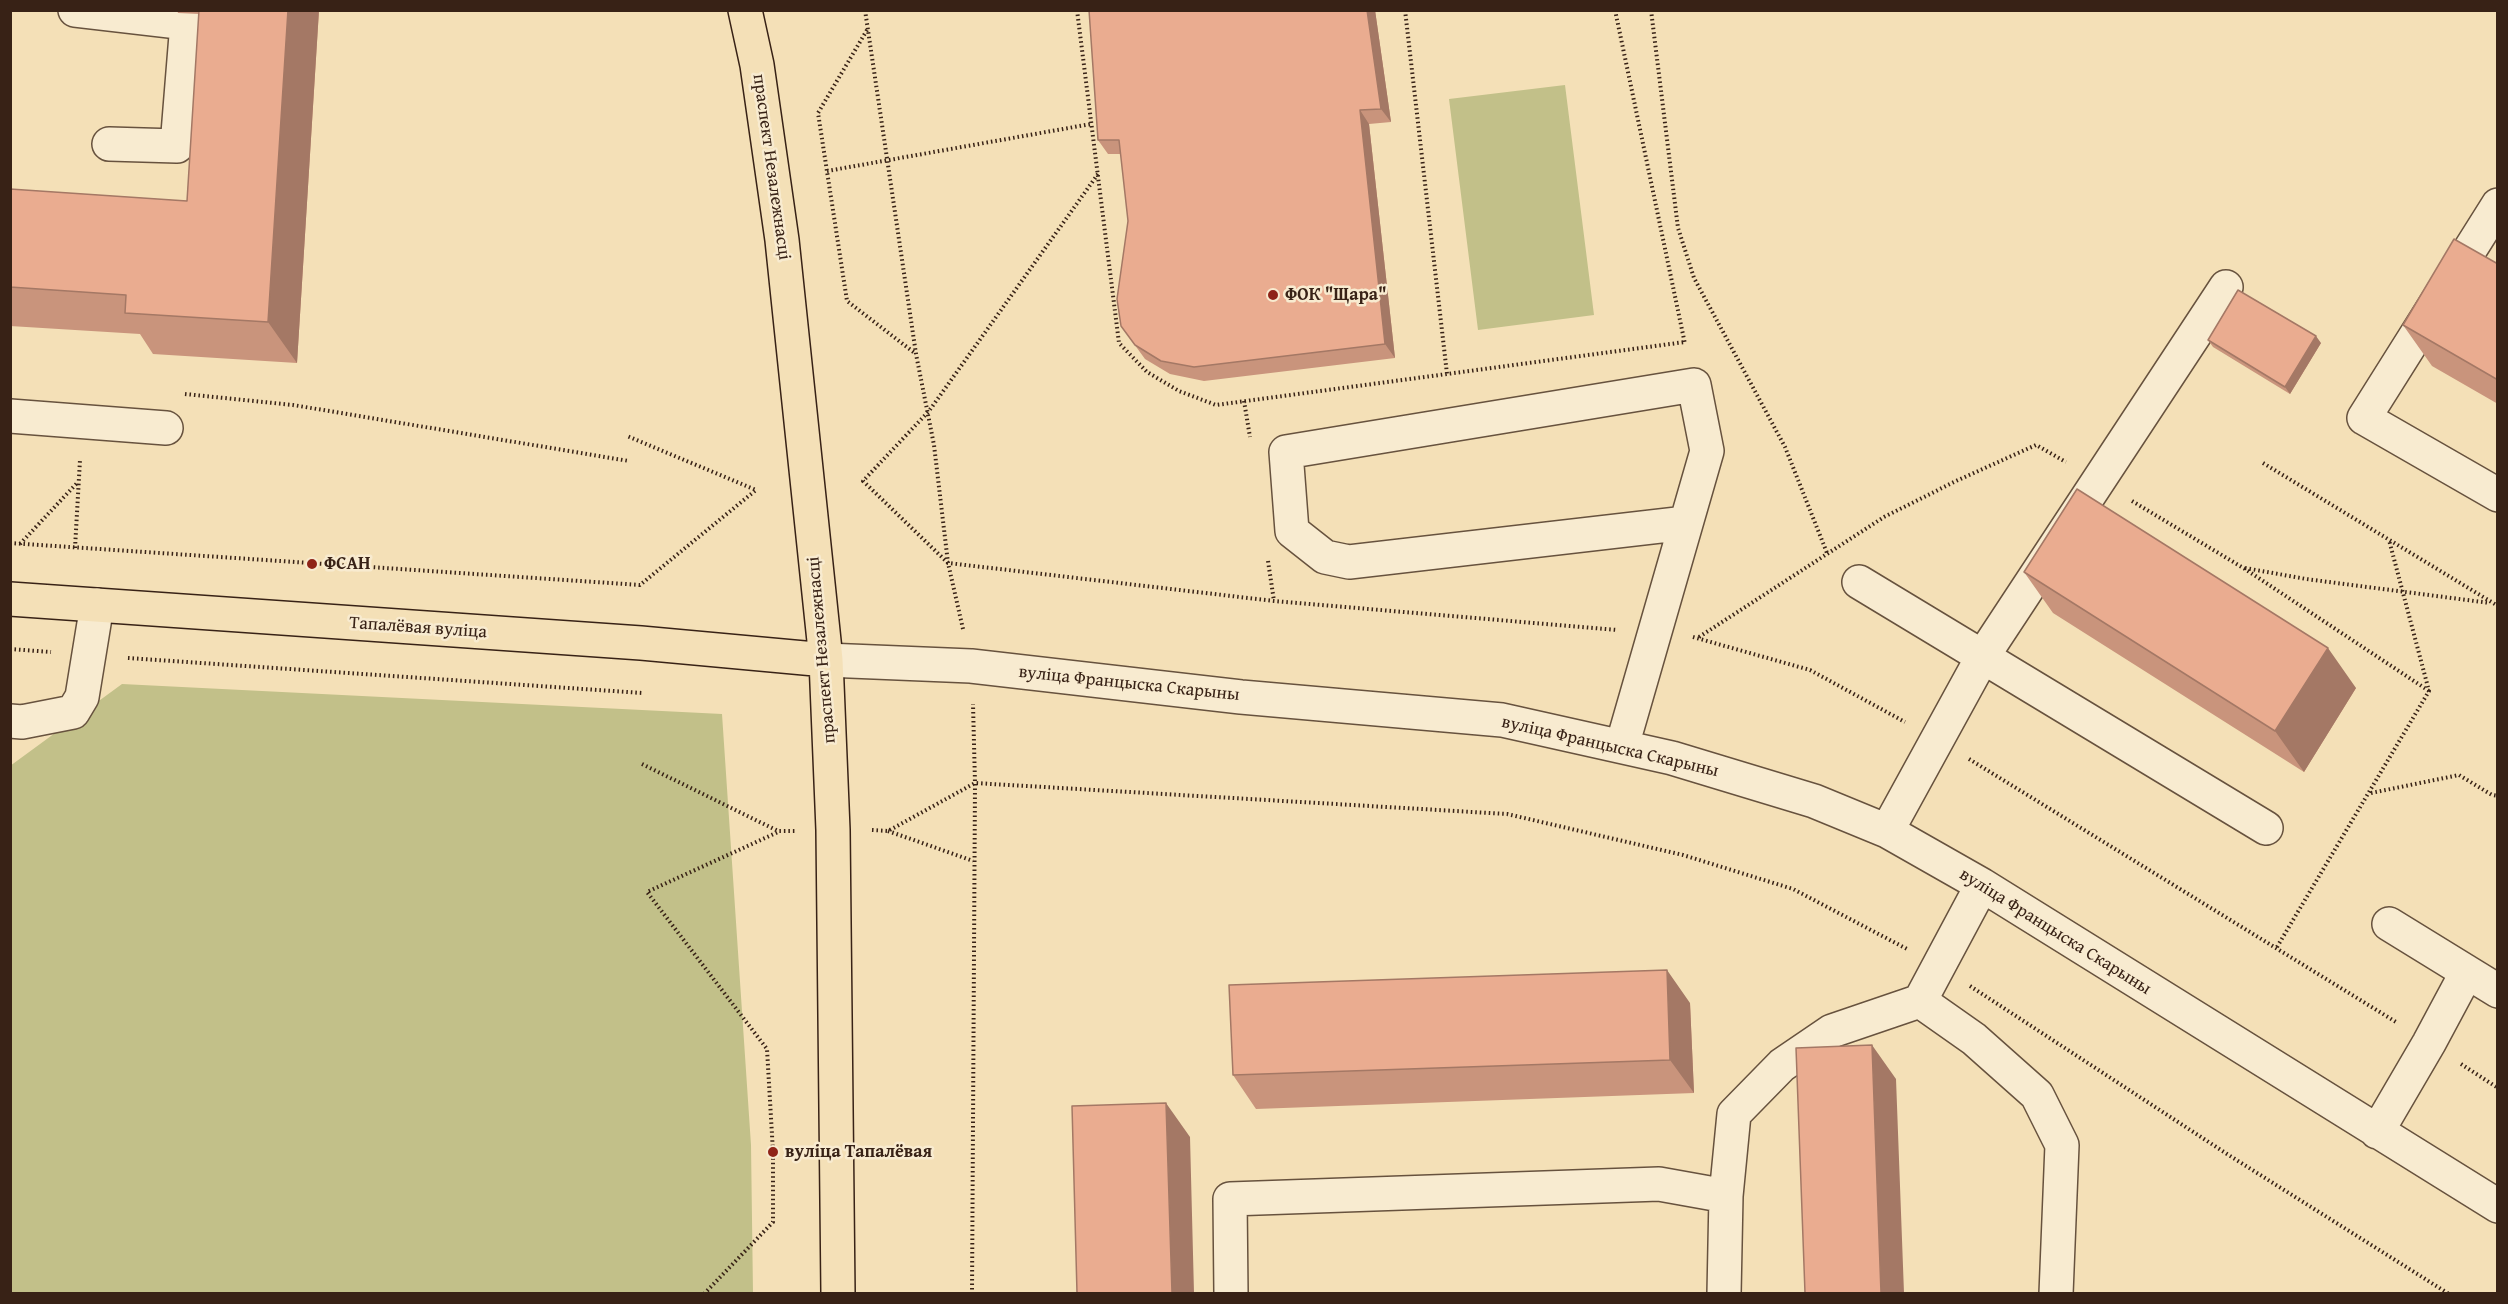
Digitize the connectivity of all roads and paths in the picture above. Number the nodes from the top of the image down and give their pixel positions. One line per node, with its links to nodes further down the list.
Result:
1 (75, 10): 9 (street)
2 (745, 10): 40 (main road, праспект Незалежнасці)
3 (1077, 10): 8 (path)
4 (1405, 10): 15 (path)
5 (1615, 10): 15 (path)
6 (1650, 10): 30 (path)
7 (867, 30): 10 (path)
8 (1091, 124): 10 (path); 11 (path)
9 (109, 144)
10 (827, 171): 14 (path)
11 (1098, 174): 15 (path); 36 (path)
12 (2498, 205): 24 (street)
13 (2226, 287): 39 (street)
14 (916, 354)
15 (1447, 374)
16 (177, 393): 21 (path)
17 (10, 416): 18 (street)
18 (81, 422): 19 (street); 23 (path)
19 (166, 428)
20 (627, 436): 29 (path)
21 (629, 461)
22 (2263, 463): 26 (path)
23 (78, 481): 28 (path); 29 (path)
24 (2498, 495)
25 (1686, 523): 25 (street); 36 (street)
26 (2389, 540): 35 (path); 46 (path)
27 (10, 543): 28 (path)
28 (20, 544): 29 (path)
29 (75, 548)
30 (1827, 553)
31 (2243, 568): 35 (path)
32 (1859, 582): 39 (street)
33 (10, 599): 34 (main road, Тапалёвая вуліца)
34 (96, 605): 38 (street); 40 (main road, Тапалёвая вуліца)
35 (2496, 605)
36 (1653, 633): 43 (path); 44 (street)
37 (10, 649): 38 (path)
38 (89, 655): 41 (path); 42 (street)
39 (1983, 656): 43 (street); 48 (street)
40 (826, 660): 44 (street, вуліца Францыска Скарыны); 49 (main road, праспект Незалежнасці)
41 (642, 693)
42 (10, 721)
43 (1936, 739): 52 (street); 56 (path)
44 (1622, 746): 52 (street, вуліца Францыска Скарыны)
45 (642, 764): 50 (path)
46 (2371, 794): 47 (path); 56 (path)
47 (2498, 796)
48 (2266, 828)
49 (833, 830): 50 (path); 51 (path); 67 (main road, праспект Незалежнасці)
50 (778, 831): 66 (path)
51 (888, 831): 53 (path); 57 (path)
52 (1887, 831): 54 (street, вуліца Францыска Скарыны)
53 (973, 861)
54 (1982, 885): 57 (street); 63 (street, вуліца Францыска Скарыны)
55 (2389, 924): 58 (street)
56 (2277, 947): 61 (path)
57 (1940, 966): 60 (street); 71 (path)
58 (2467, 972): 59 (street); 61 (street)
59 (2498, 991)
60 (1920, 1001): 64 (street); 70 (street)
61 (2429, 1043): 62 (path); 63 (street)
62 (2498, 1088)
63 (2377, 1132): 65 (street, вуліца Францыска Скарыны)
64 (1726, 1196): 68 (street); 69 (street)
65 (2498, 1206)
66 (704, 1293)
67 (838, 1293)
68 (1231, 1293)
69 (1724, 1293)
70 (2056, 1293)
71 (2449, 1293)

